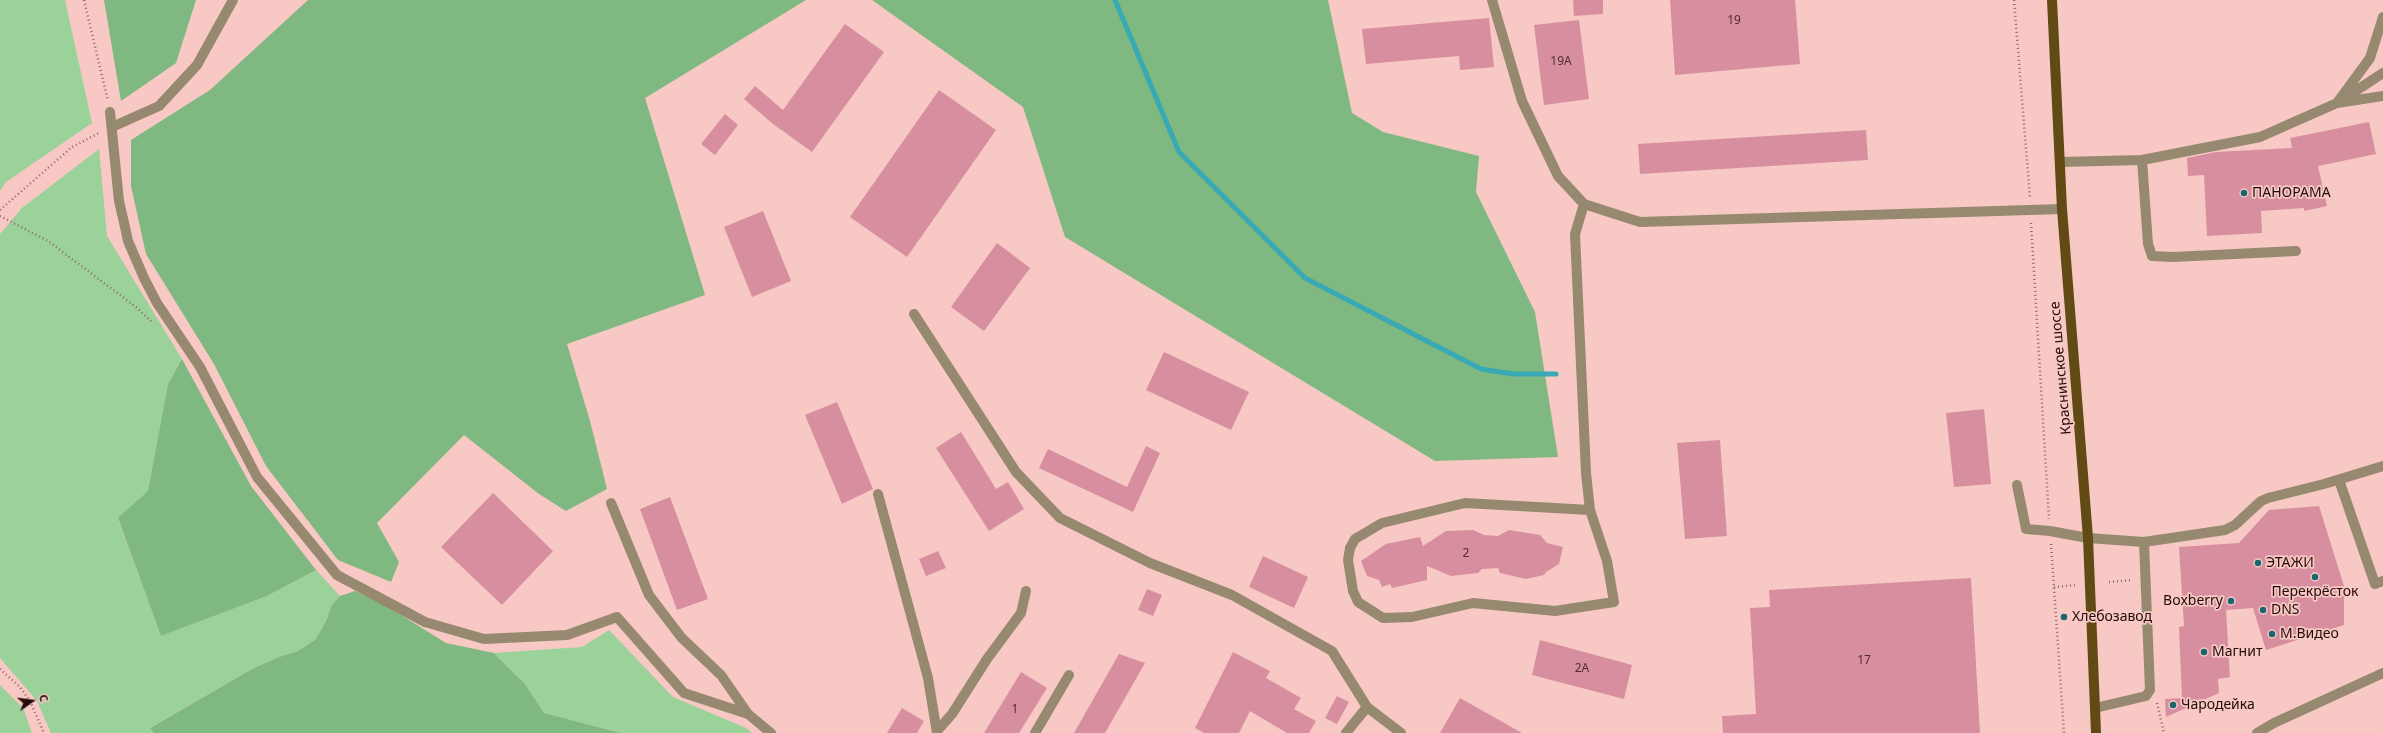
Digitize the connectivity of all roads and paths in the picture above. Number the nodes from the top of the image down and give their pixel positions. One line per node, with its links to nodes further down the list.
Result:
1 (84, 0): 10 (path)
2 (233, 0): 11 (street)
3 (1492, 0): 14 (street)
4 (2014, 0): 17 (path)
5 (2052, 0): 13 (main road, Краснинское шоссе)
6 (2383, 17): 9 (street)
7 (2383, 73): 9 (street)
8 (2383, 96): 9 (street)
9 (2337, 103): 12 (street)
10 (110, 112): 11 (street)
11 (112, 127): 16 (path); 43 (street)
12 (2142, 160): 13 (street); 19 (street)
13 (2060, 162): 15 (main road, Краснинское шоссе)
14 (1584, 204): 17 (street); 27 (street)
15 (2062, 209): 17 (street); 29 (main road, Краснинское шоссе)
16 (0, 210)
17 (2030, 211): 28 (path)
18 (0, 216): 21 (path)
19 (2296, 251)
20 (914, 314): 41 (street)
21 (154, 323)
22 (2383, 466): 23 (street)
23 (2339, 480): 30 (street); 32 (street)
24 (2017, 485): 28 (street)
25 (878, 494): 44 (street)
26 (610, 503): 43 (street)
27 (1590, 510): 27 (street)
28 (2050, 531): 29 (street); 35 (path)
29 (2088, 538): 30 (street); 42 (main road, Краснинское шоссе)
30 (2144, 542): 31 (street)
31 (2146, 579): 33 (path); 40 (street)
32 (2383, 581)
33 (2109, 582)
34 (2076, 585): 35 (path)
35 (2054, 587): 50 (path)
36 (1026, 590): 44 (street)
37 (0, 669): 45 (path)
38 (2383, 674): 53 (street)
39 (1069, 676): 47 (street)
40 (2150, 690): 42 (street); 52 (path)
41 (1367, 707): 48 (street); 49 (street)
42 (2095, 708): 51 (main road, Краснинское шоссе)
43 (748, 714): 46 (street)
44 (937, 732)
45 (44, 733)
46 (771, 733)
47 (1035, 733)
48 (1346, 733)
49 (1401, 733)
50 (2064, 733)
51 (2096, 733)
52 (2164, 733)
53 (2257, 733)

